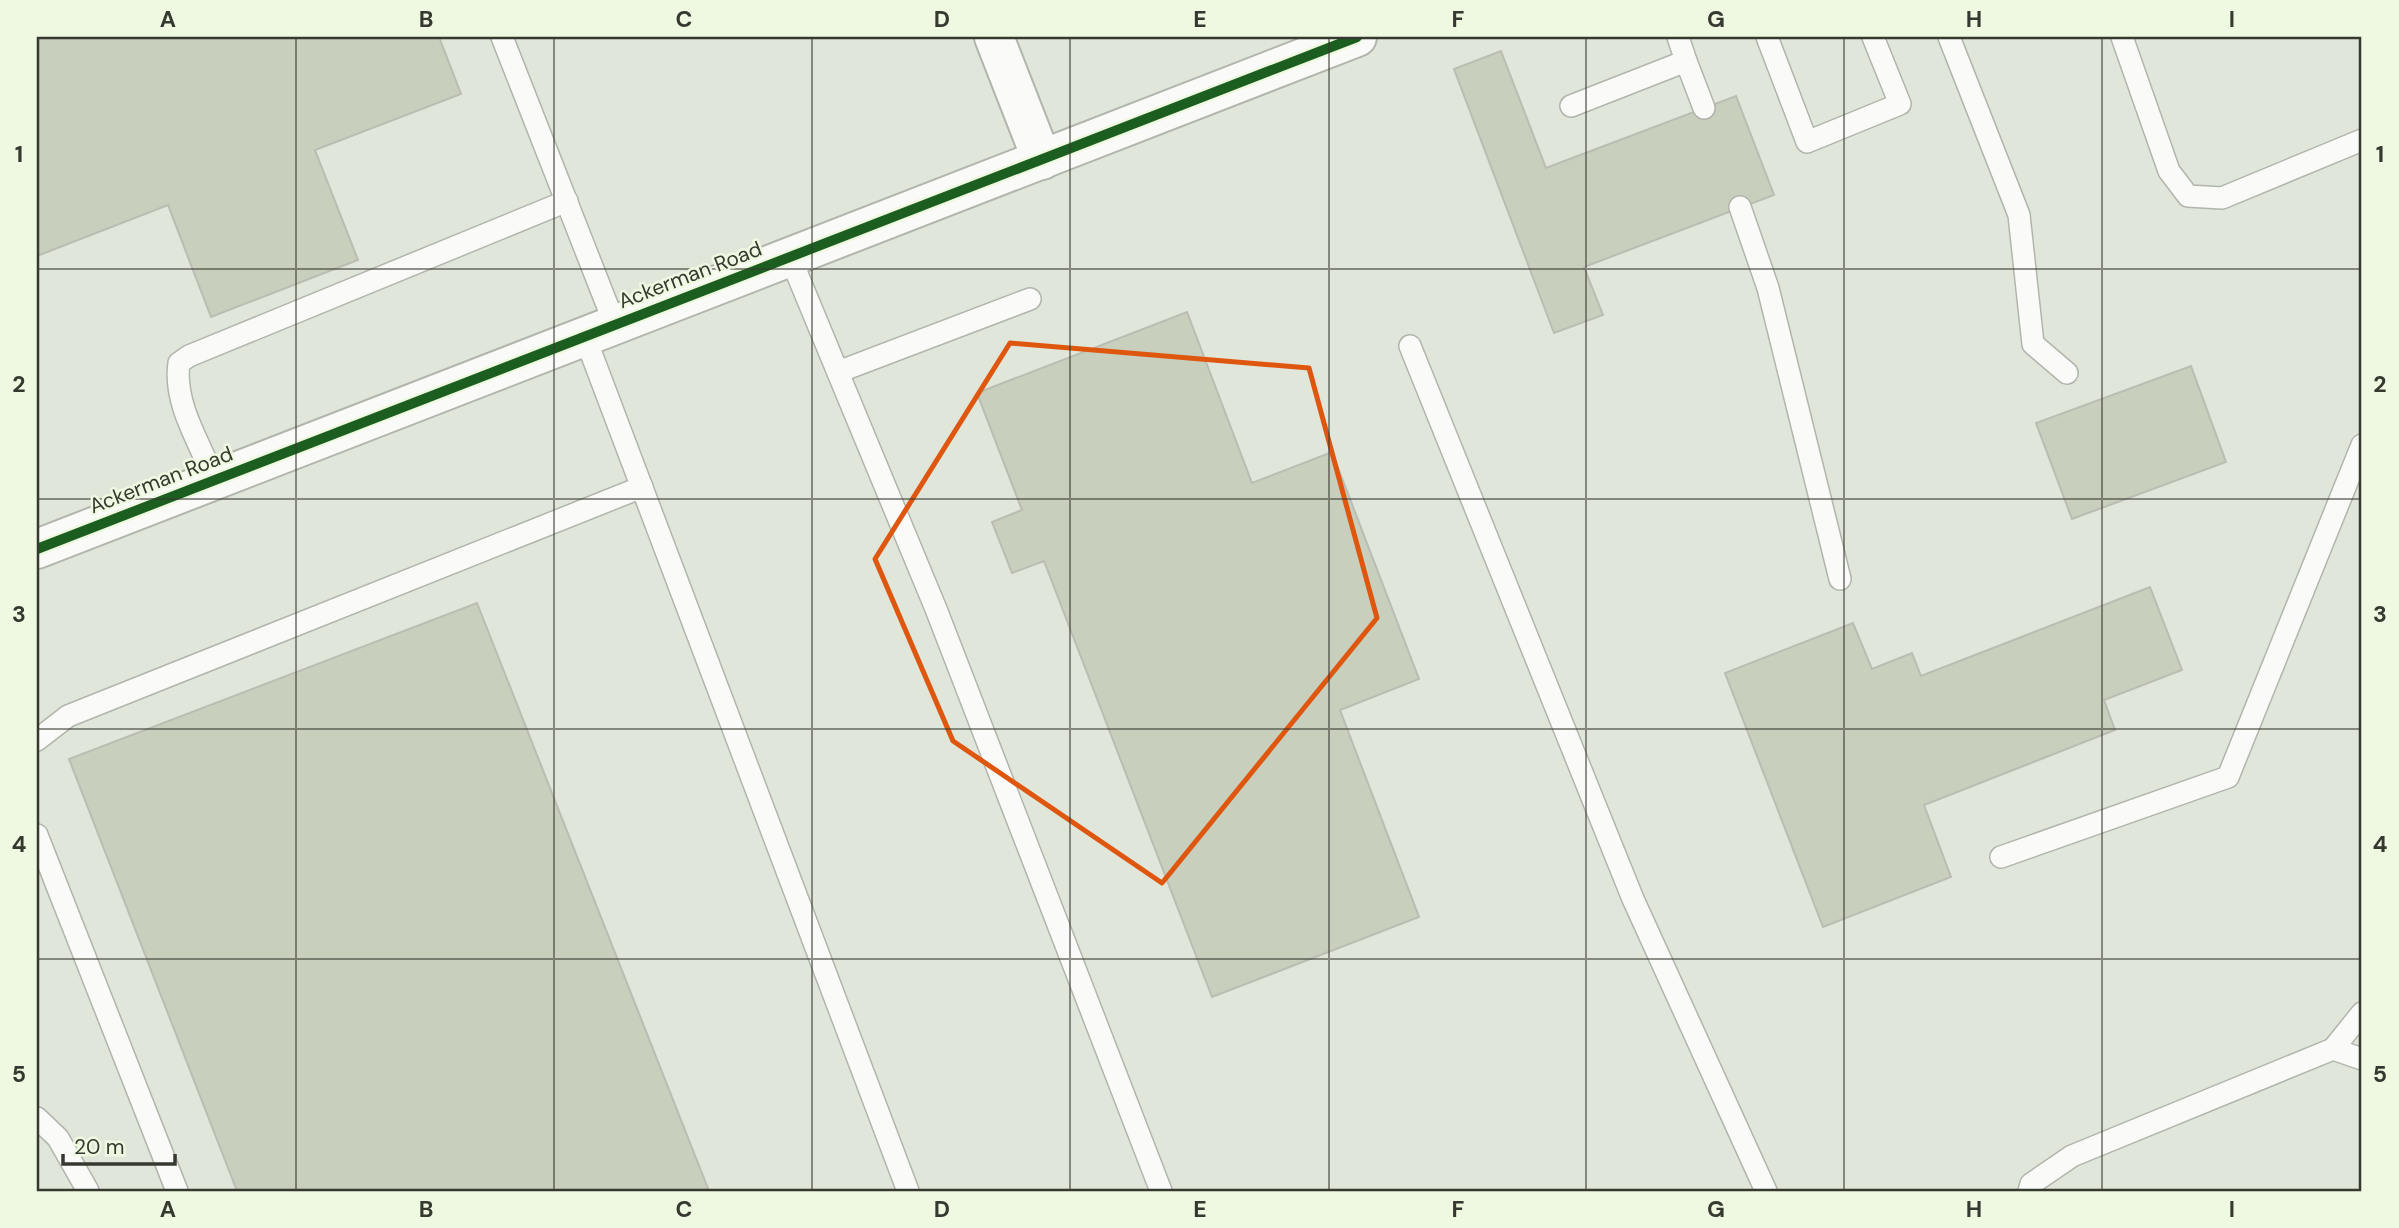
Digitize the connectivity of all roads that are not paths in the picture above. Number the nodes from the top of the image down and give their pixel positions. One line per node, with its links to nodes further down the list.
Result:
1 (502, 37): 14 (lane)
2 (994, 37): 13 (street)
3 (1357, 37): 13 (street, Ackerman Road)
4 (1678, 37): 9 (lane)
5 (1767, 37): 6 (lane)
6 (1873, 37)
7 (1949, 37): 21 (lane)
8 (2122, 37): 12 (lane)
9 (1686, 61): 10 (lane); 11 (lane)
10 (1571, 106)
11 (1704, 108)
12 (2362, 139)
13 (1042, 160): 16 (street, Ackerman Road)
14 (566, 201): 18 (lane); 23 (lane)
15 (1740, 207): 26 (lane)
16 (790, 257): 18 (street, Ackerman Road); 20 (lane)
17 (1030, 299): 20 (lane)
18 (600, 331): 23 (street, Ackerman Road); 24 (lane)
19 (1410, 346): 38 (lane)
20 (838, 372): 37 (lane)
21 (2067, 373)
22 (2362, 445): 29 (lane)
23 (215, 480): 25 (street, Ackerman Road)
24 (642, 487): 27 (lane); 36 (lane)
25 (37, 549)
26 (1840, 579)
27 (37, 740)
28 (37, 835): 35 (lane)
29 (2001, 857)
30 (2362, 1013): 31 (lane)
31 (2333, 1049): 32 (lane); 39 (lane)
32 (2362, 1059)
33 (37, 1118): 34 (lane)
34 (88, 1191)
35 (177, 1191)
36 (908, 1191)
37 (1161, 1191)
38 (1766, 1191)
39 (2029, 1191)

